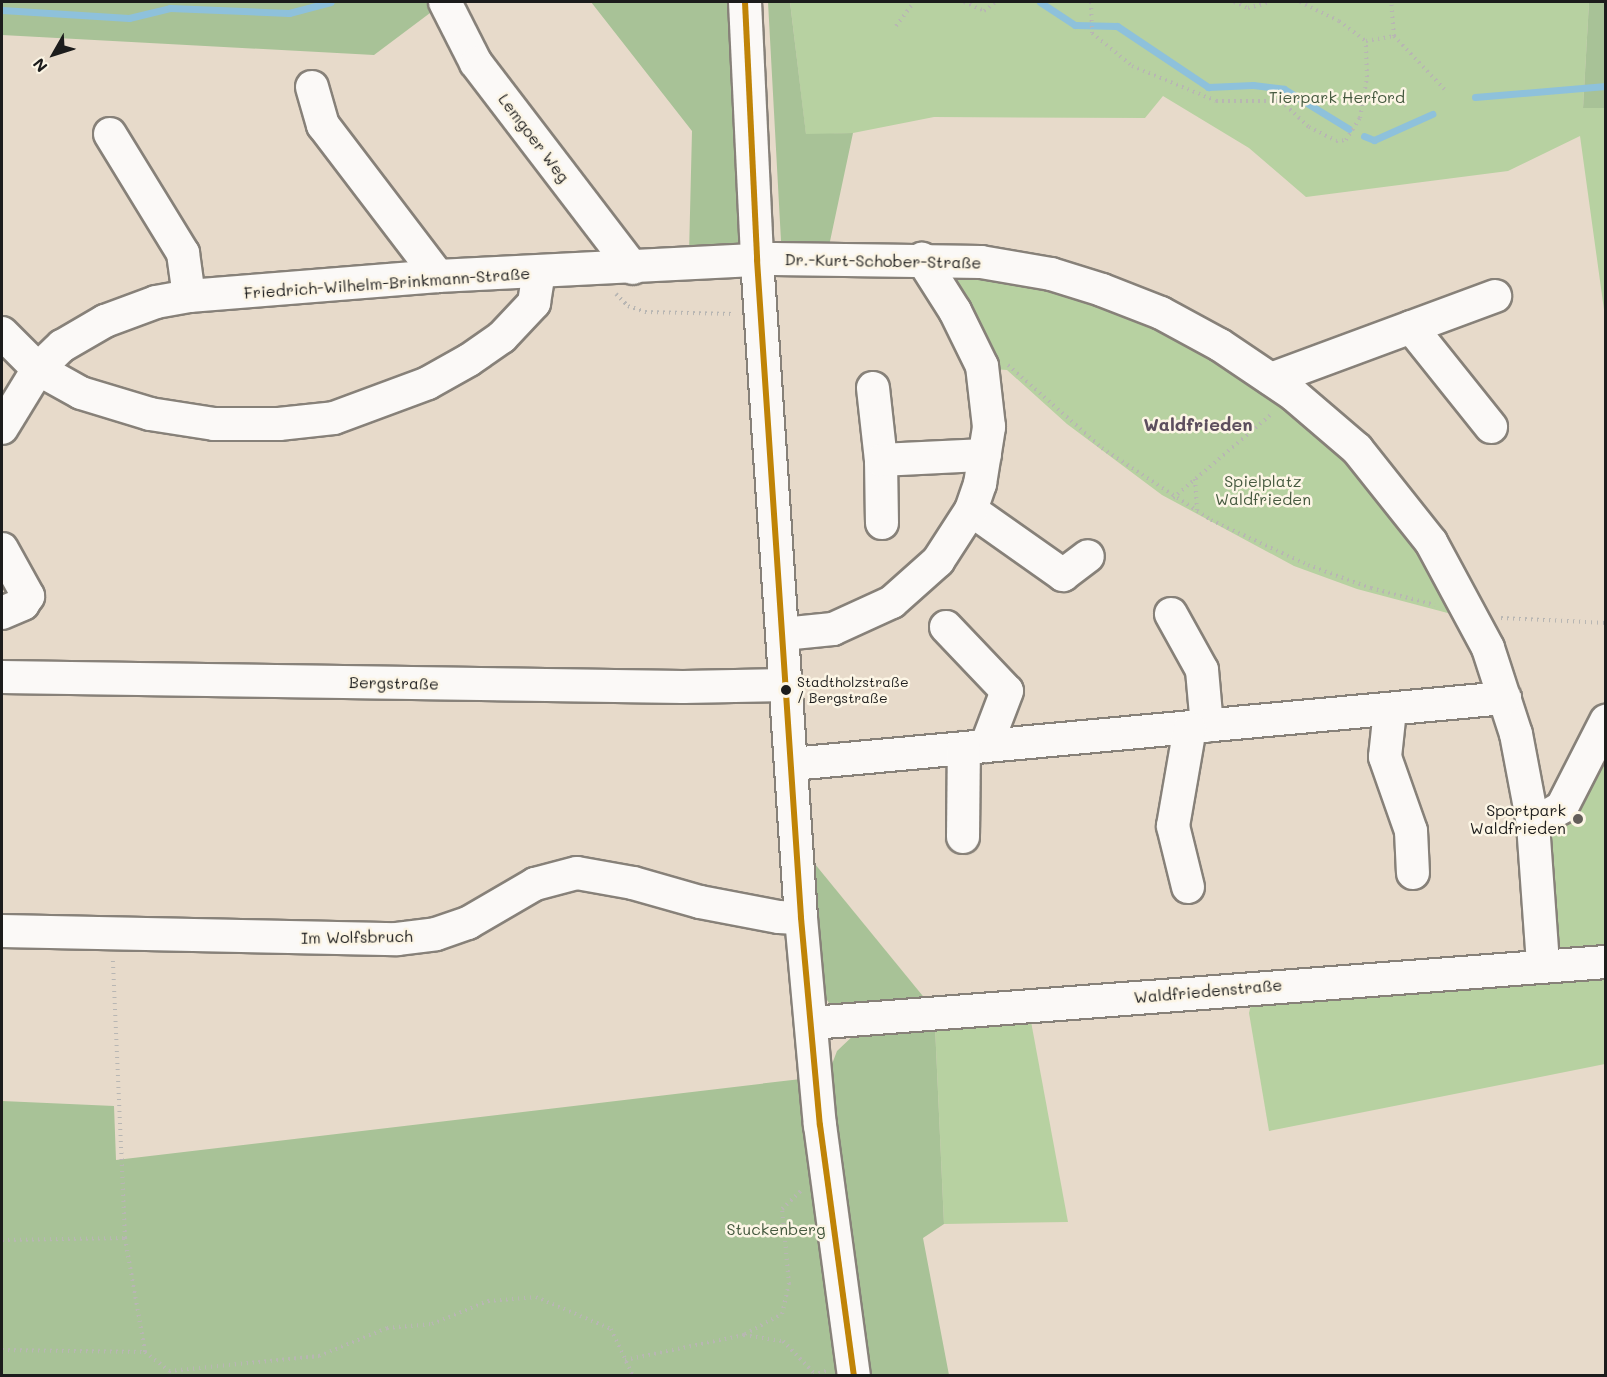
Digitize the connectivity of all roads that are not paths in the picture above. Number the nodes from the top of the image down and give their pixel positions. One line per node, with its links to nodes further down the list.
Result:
1 (445, 2): 7 (street, Lemgoer Weg)
2 (745, 2): 6 (street)
3 (312, 87): 9 (street)
4 (110, 134): 10 (street)
5 (922, 259): 6 (street, Dr.-Kurt-Schober-Straße); 16 (street, Dr.-Kurt-Schober-Straße); 19 (street)
6 (757, 260): 7 (street, Friedrich-Wilhelm-Brinkmann-Straße); 28 (street)
7 (621, 269): 8 (street, Friedrich-Wilhelm-Brinkmann-Straße)
8 (539, 273): 9 (street, Friedrich-Wilhelm-Brinkmann-Straße); 14 (street)
9 (438, 276): 10 (street, Friedrich-Wilhelm-Brinkmann-Straße)
10 (189, 296): 14 (street, Friedrich-Wilhelm-Brinkmann-Straße)
11 (1495, 296): 12 (street)
12 (1411, 327): 16 (street); 17 (street)
13 (2, 333): 14 (street)
14 (38, 369): 18 (street, Friedrich-Wilhelm-Brinkmann-Straße)
15 (873, 388): 20 (street)
16 (1274, 394): 31 (street, Dr.-Kurt-Schober-Straße)
17 (1491, 427)
18 (2, 428)
19 (985, 455): 20 (street); 21 (street)
20 (881, 460): 22 (street)
21 (971, 510): 24 (street); 28 (street)
22 (882, 523)
23 (2, 549): 25 (street)
24 (1088, 556)
25 (2, 613)
26 (1171, 614): 34 (street)
27 (946, 627): 35 (street)
28 (783, 634): 30 (street)
29 (2, 677): 30 (street, Bergstraße)
30 (786, 685): 36 (street)
31 (1505, 698): 32 (street); 37 (street, Dr.-Kurt-Schober-Straße)
32 (1390, 710): 34 (street); 39 (street)
33 (1605, 721): 37 (street)
34 (1198, 727): 35 (street); 40 (street)
35 (975, 747): 36 (street); 38 (street)
36 (792, 764): 41 (street)
37 (1533, 824): 44 (street, Dr.-Kurt-Schober-Straße)
38 (963, 837)
39 (1413, 873)
40 (1188, 887)
41 (801, 918): 42 (street, Im Wolfsbruch); 45 (street)
42 (2, 931)
43 (1605, 962): 44 (street, Waldfriedenstraße)
44 (1543, 964): 45 (street, Waldfriedenstraße)
45 (811, 1023): 46 (street)
46 (840, 1373)

